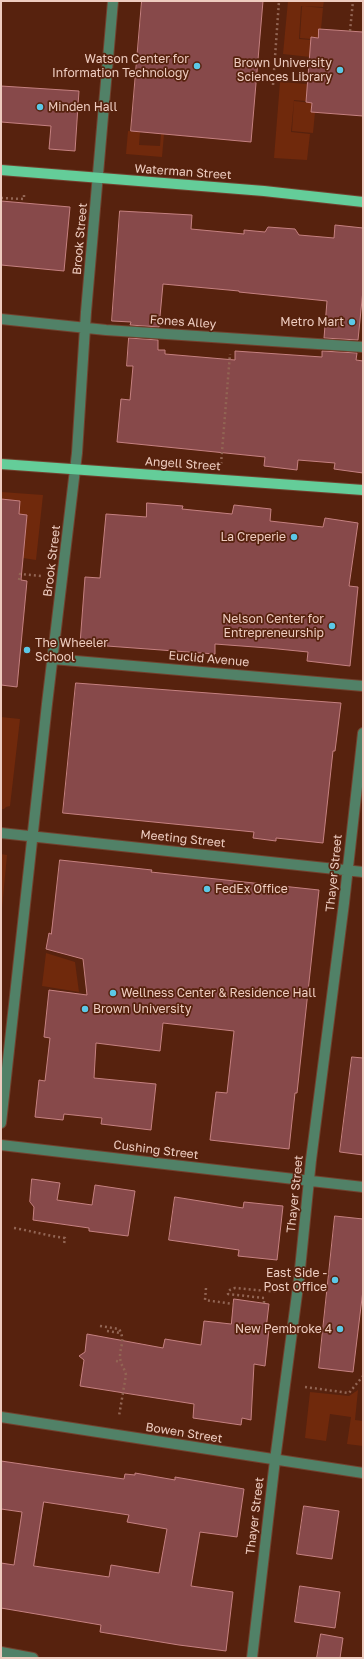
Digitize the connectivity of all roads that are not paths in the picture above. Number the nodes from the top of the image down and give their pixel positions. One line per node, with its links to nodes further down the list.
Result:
1 (113, 1): 3 (street, Brook Street)
2 (1, 170): 3 (main road, Waterman Street)
3 (98, 179): 4 (main road, Waterman Street); 6 (street, Brook Street)
4 (363, 202)
5 (1, 319): 6 (street, Fones Alley)
6 (85, 327): 7 (street, Fones Alley); 9 (street, Brook Street)
7 (363, 347)
8 (1, 464): 9 (main road, Angell Street)
9 (75, 469): 10 (main road, Angell Street); 11 (street, Brook Street)
10 (363, 490)
11 (53, 659): 12 (street, Euclid Avenue); 15 (street, Brook Street)
12 (363, 686)
13 (363, 733): 16 (street, Thayer Street)
14 (1, 833): 15 (street, Meeting Street)
15 (33, 836): 16 (street, Meeting Street); 18 (street, Brook Street)
16 (347, 870): 17 (street, Meeting Street); 20 (street, Thayer Street)
17 (363, 872)
18 (1, 1123)
19 (1, 1144): 20 (street, Cushing Street)
20 (309, 1180): 21 (street, Cushing Street); 23 (street, Thayer Street)
21 (363, 1187)
22 (1, 1416): 23 (street, Bowen Street)
23 (275, 1460): 24 (street, Bowen Street); 27 (street, Thayer Street)
24 (363, 1473)
25 (1, 1652): 26 (street)
26 (33, 1658)
27 (252, 1658)

